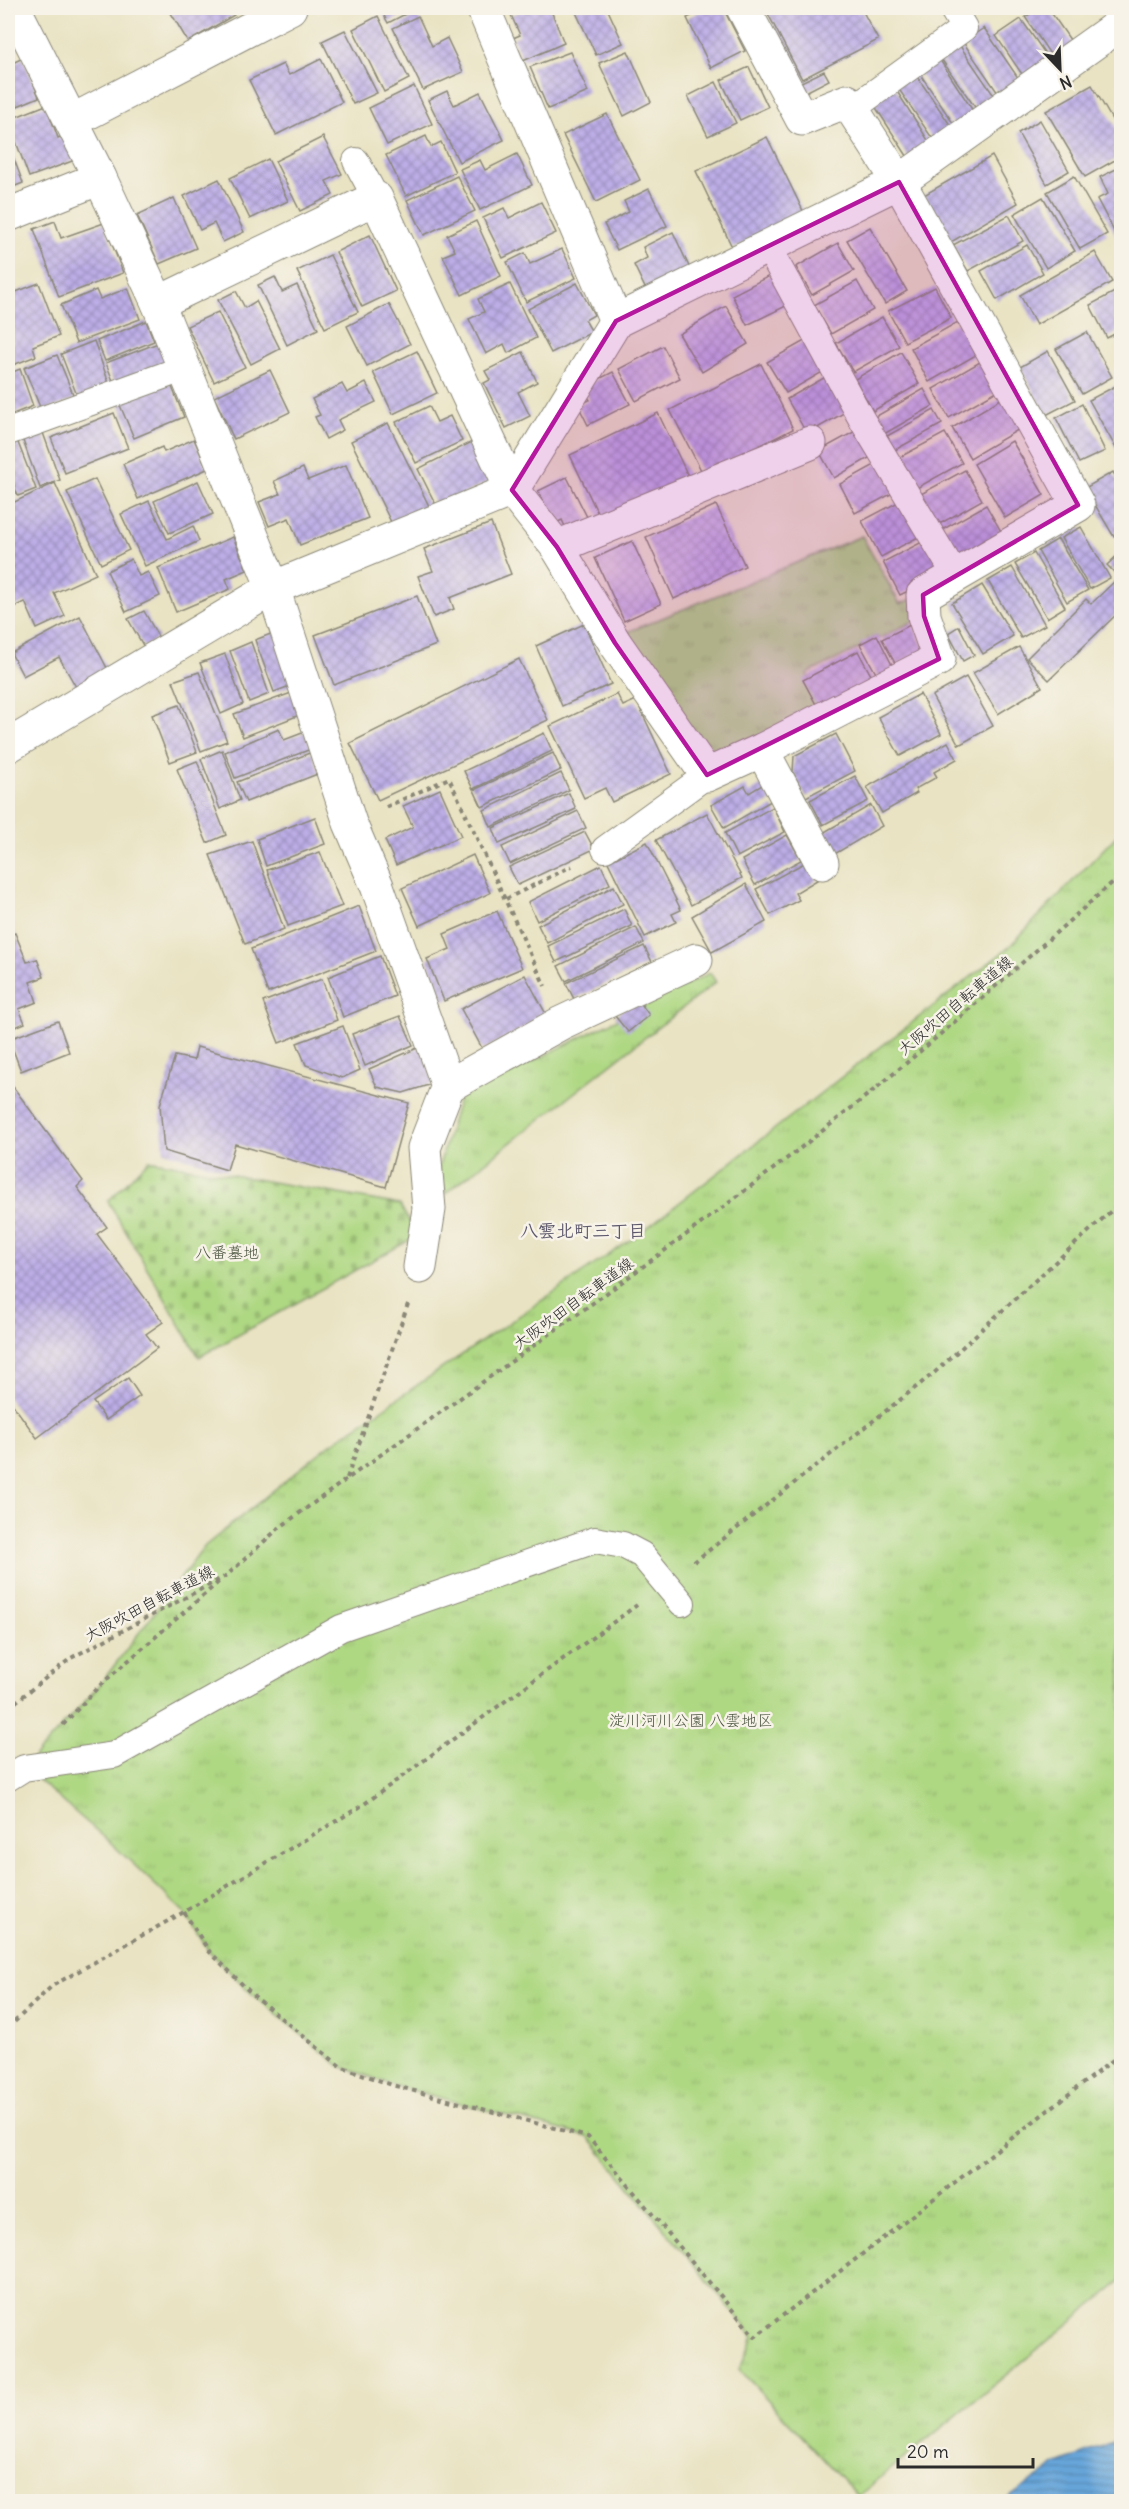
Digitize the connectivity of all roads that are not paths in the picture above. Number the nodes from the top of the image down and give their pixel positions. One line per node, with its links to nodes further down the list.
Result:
1 (14, 8): 8 (street)
2 (290, 8): 8 (street)
3 (483, 8): 16 (street)
4 (743, 8): 7 (street)
5 (952, 8): 7 (lane)
6 (1122, 23): 11 (street)
7 (852, 108): 11 (street)
8 (72, 121): 10 (street)
9 (356, 161): 12 (lane)
10 (100, 178): 13 (street); 15 (street)
11 (900, 182): 14 (street); 22 (street)
12 (375, 198): 15 (street); 20 (street)
13 (8, 215)
14 (768, 247): 16 (street); 22 (lane)
15 (158, 303): 17 (street)
16 (616, 321): 20 (street)
17 (185, 368): 18 (lane); 23 (street)
18 (8, 432)
19 (810, 444): 21 (street)
20 (512, 490): 21 (street); 23 (street)
21 (557, 547): 26 (street)
22 (956, 576): 25 (street)
23 (273, 588): 24 (street); 30 (street)
24 (8, 746)
25 (762, 750): 26 (street); 28 (street)
26 (707, 775): 27 (lane)
27 (605, 849)
28 (822, 863)
29 (696, 960): 30 (street)
30 (448, 1086): 31 (street)
31 (420, 1267)
32 (675, 1593): 33 (lane)
33 (16, 1773)

